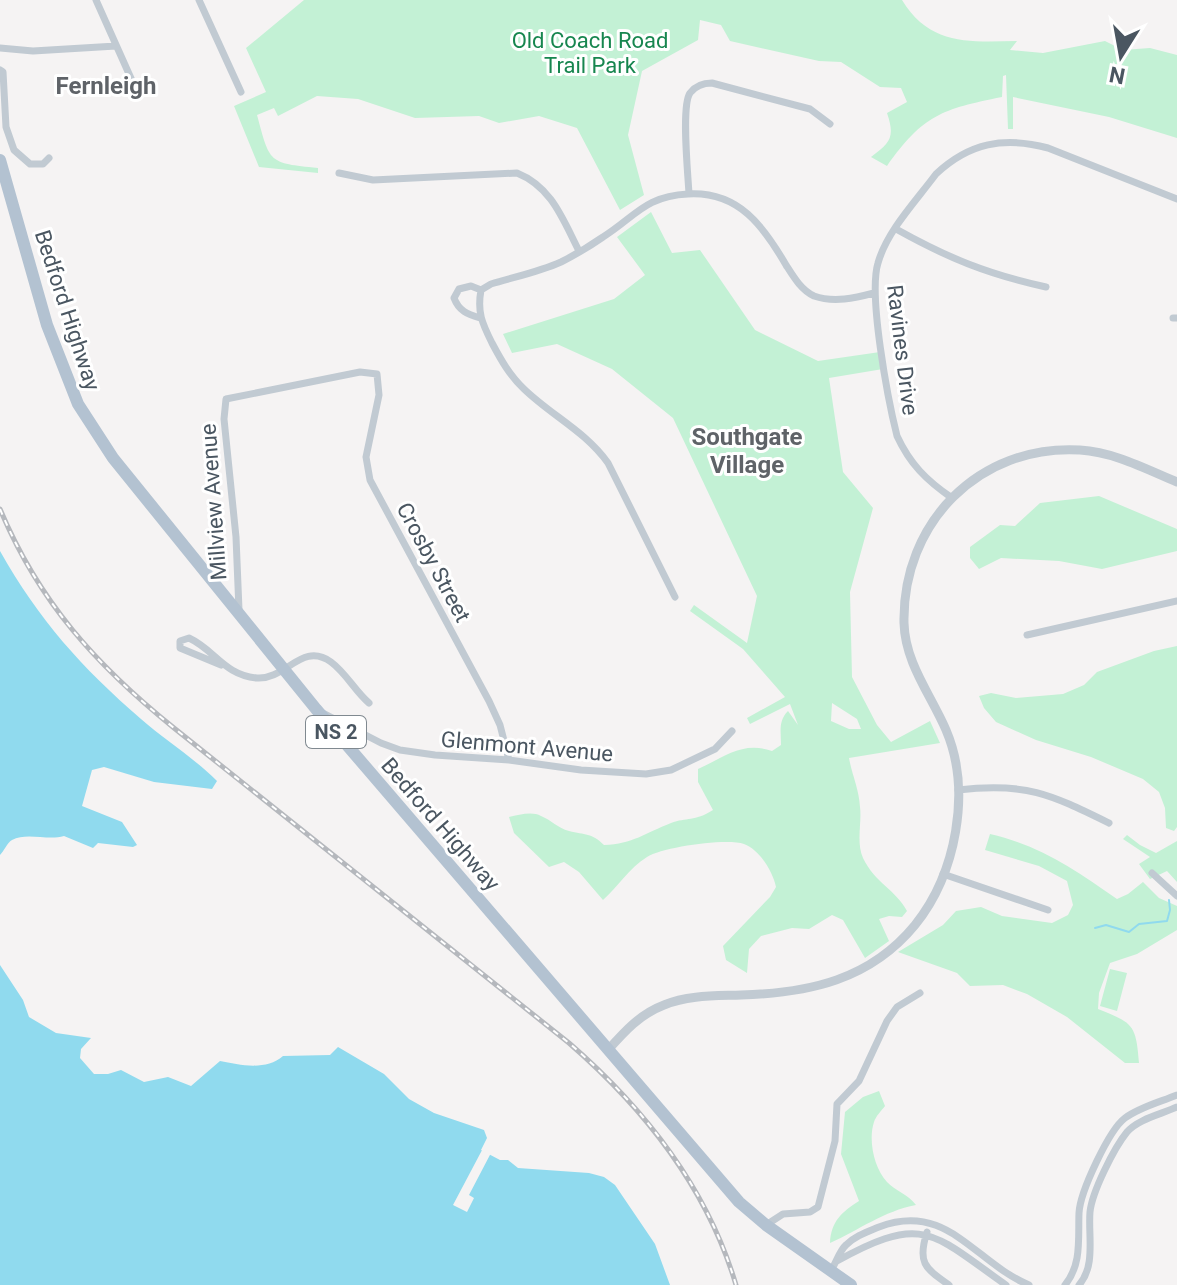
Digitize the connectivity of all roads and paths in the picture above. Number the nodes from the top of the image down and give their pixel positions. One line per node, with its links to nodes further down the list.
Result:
1 (96, 0): 3 (street)
2 (199, 0): 6 (street)
3 (116, 46): 4 (street); 7 (street)
4 (0, 48)
5 (0, 70): 9 (street)
6 (241, 92)
7 (138, 94)
8 (830, 124): 12 (street)
9 (49, 158)
10 (0, 160): 25 (main road, Bedford Highway / NS 2)
11 (339, 173): 15 (street)
12 (689, 194): 15 (street); 18 (street)
13 (1177, 199): 14 (street, Ravines Drive)
14 (896, 229): 16 (street); 18 (street, Ravines Drive)
15 (579, 251): 17 (street)
16 (1046, 287)
17 (481, 290): 19 (street); 19 (street)
18 (874, 293): 22 (street, Ravines Drive)
19 (480, 318): 23 (street)
20 (377, 374): 25 (street, Millview Avenue); 32 (street, Crosby Street)
21 (1177, 482): 22 (street)
22 (952, 498): 33 (street)
23 (675, 597)
24 (1177, 601): 26 (street)
25 (239, 613): 28 (main road, Bedford Highway / NS 2)
26 (1027, 635)
27 (221, 665): 27 (street); 28 (street)
28 (285, 670): 29 (street); 30 (main road, Bedford Highway / NS 2)
29 (369, 703)
30 (316, 709): 32 (street, Glenmont Avenue); 41 (main road, Bedford Highway / NS 2)
31 (732, 731): 32 (street, Glenmont Avenue)
32 (509, 760)
33 (958, 790): 34 (street); 36 (street)
34 (1109, 823)
35 (1152, 873): 37 (street)
36 (943, 874): 38 (street); 40 (street)
37 (1177, 896)
38 (1048, 910)
39 (920, 993): 46 (street)
40 (628, 1027): 41 (street); 42 (street)
41 (608, 1050): 42 (main road, Bedford Highway / NS 2)
42 (621, 1065): 46 (main road, Bedford Highway / NS 2)
43 (1177, 1095): 53 (street)
44 (1177, 1107): 54 (street)
45 (933, 1223): 47 (street); 48 (street); 52 (street)
46 (766, 1225): 48 (main road, Bedford Highway / NS 2)
47 (926, 1234): 48 (street); 50 (street); 51 (street)
48 (834, 1266): 49 (main road, Bedford Highway / NS 2)
49 (851, 1285)
50 (949, 1285)
51 (1006, 1285)
52 (1029, 1285)
53 (1065, 1285)
54 (1079, 1285)

